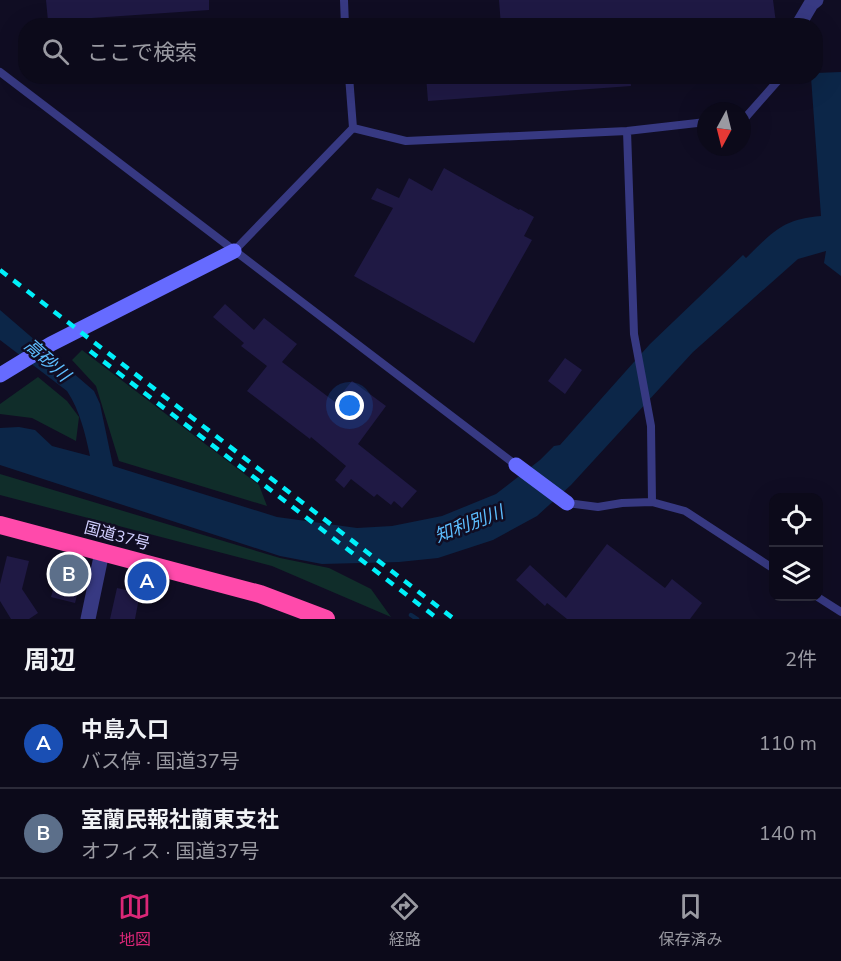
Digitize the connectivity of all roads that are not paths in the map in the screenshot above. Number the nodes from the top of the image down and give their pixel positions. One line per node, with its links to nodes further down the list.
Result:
1 (344, 0): 3 (lane)
2 (816, 0): 4 (street)
3 (345, 18)
4 (803, 18)
5 (0, 72): 12 (lane)
6 (350, 84): 10 (lane)
7 (775, 84): 8 (lane)
8 (751, 111)
9 (697, 123): 11 (lane)
10 (353, 128): 11 (lane); 12 (lane)
11 (627, 131): 15 (lane)
12 (234, 251): 13 (street); 14 (lane)
13 (0, 375)
14 (516, 465): 16 (street)
15 (652, 502): 16 (lane); 19 (lane)
16 (567, 503)
17 (0, 525): 18 (highway, 国道37号)
18 (102, 552): 22 (street); 23 (highway, 国道37号)
19 (769, 566)
20 (823, 601): 21 (lane)
21 (841, 612)
22 (88, 619)
23 (326, 619)

